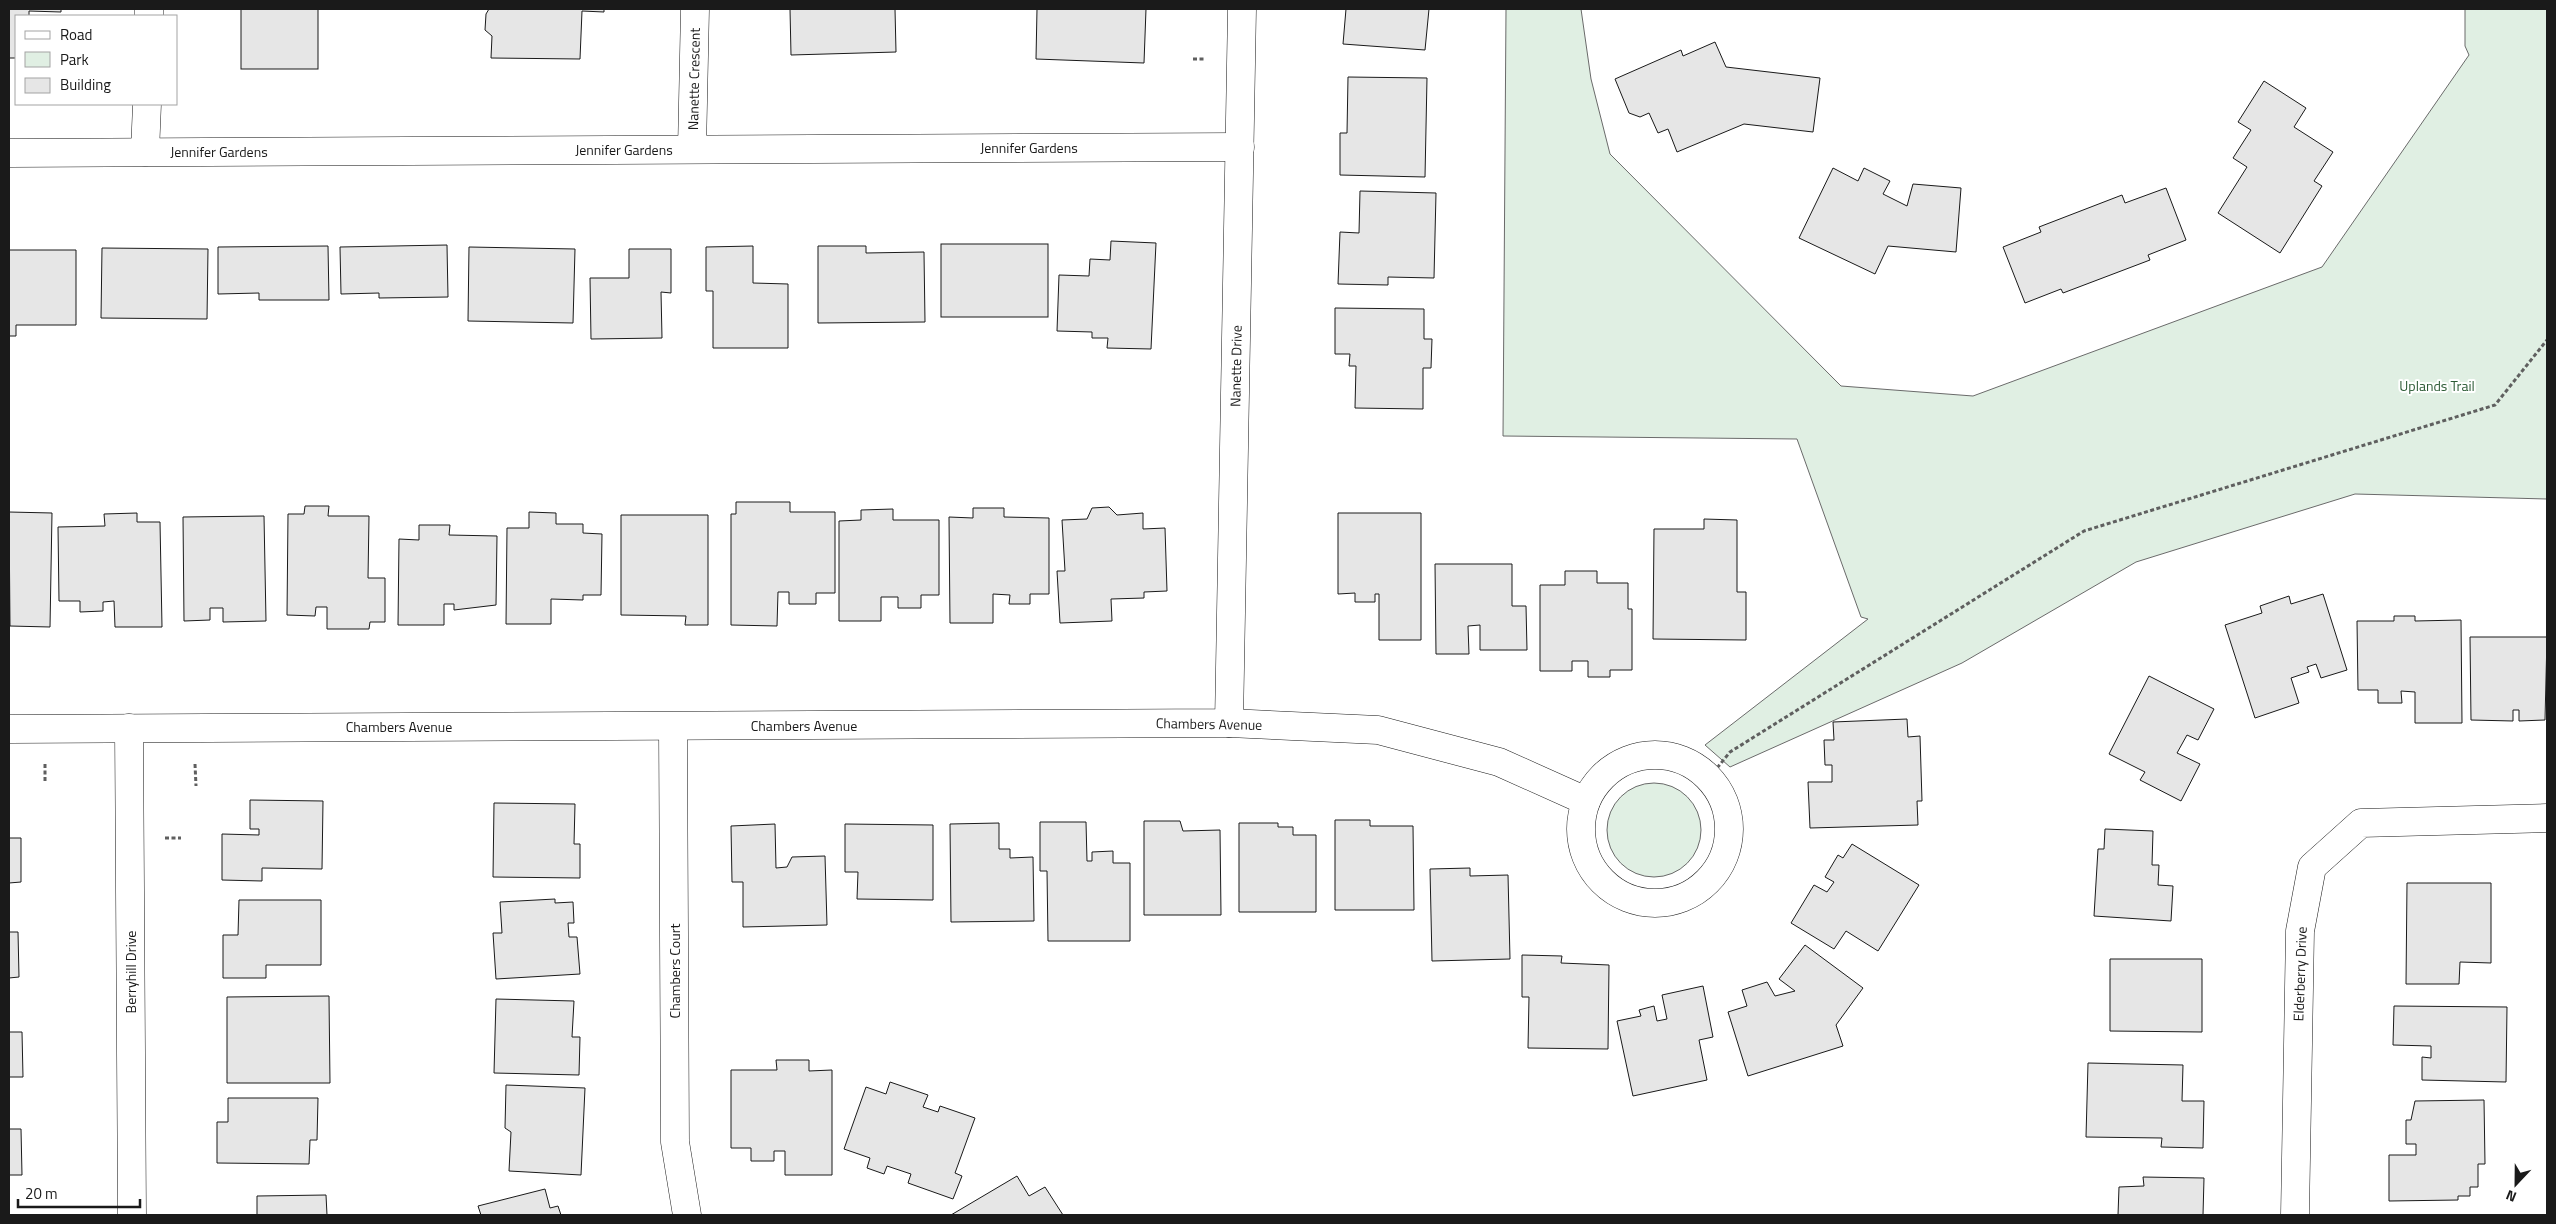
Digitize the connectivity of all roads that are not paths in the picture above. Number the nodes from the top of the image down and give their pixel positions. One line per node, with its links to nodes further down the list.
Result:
1 (695, 9): 5 (street, Nanette Crescent)
2 (1242, 9): 4 (street, Nanette Drive)
3 (147, 105): 6 (street)
4 (1240, 147): 5 (street, Jennifer Gardens); 8 (street, Nanette Drive)
5 (692, 149): 6 (street, Jennifer Gardens)
6 (145, 152): 7 (street, Jennifer Gardens)
7 (9, 153)
8 (1229, 723): 9 (street, Chambers Avenue); 12 (street, Chambers Avenue)
9 (673, 726): 10 (street, Chambers Avenue); 15 (street, Chambers Court)
10 (129, 728): 11 (street, Chambers Avenue); 14 (street, Berryhill Drive)
11 (9, 729)
12 (1586, 801): 12 (street)
13 (2547, 818): 16 (street, Elderberry Drive)
14 (132, 1215)
15 (687, 1215)
16 (2294, 1215)

